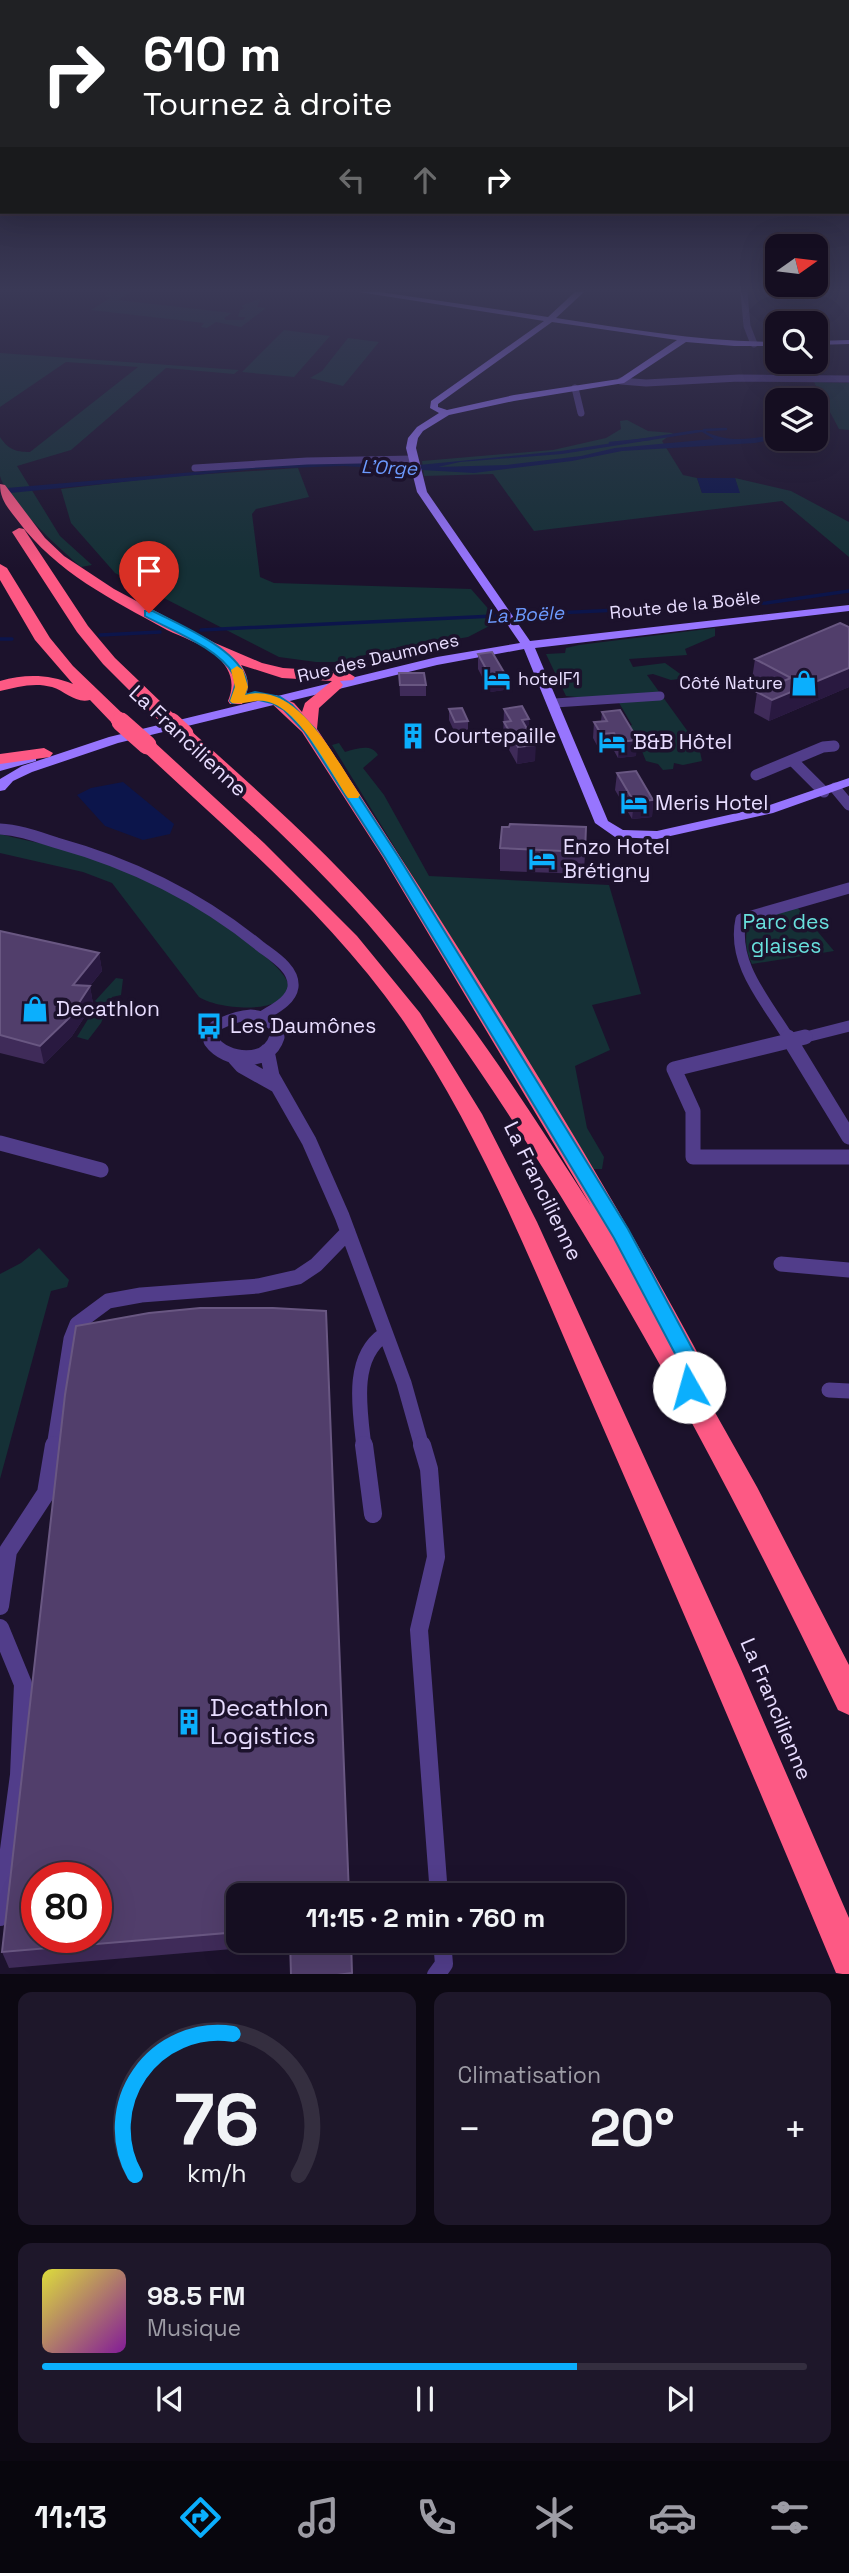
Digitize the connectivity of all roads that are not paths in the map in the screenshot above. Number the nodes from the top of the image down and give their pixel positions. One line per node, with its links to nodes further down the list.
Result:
1 (461, 384): 4 (street)
2 (600, 384): 3 (street)
3 (575, 388): 4 (street); 5 (street)
4 (446, 413): 6 (street)
5 (581, 413)
6 (414, 465): 7 (street); 11 (street)
7 (194, 468)
8 (2, 496): 12 (highway); 48 (highway, La Francilienne, bridge)
9 (0, 568): 20 (highway, La Francilienne)
10 (849, 607): 11 (street, Route de la Boële)
11 (527, 643): 13 (street, Rue des Daumones); 18 (street)
12 (221, 652): 13 (highway); 19 (highway)
13 (341, 681): 15 (street, Rue des Daumones); 17 (street, Rue des Daumones); 21 (highway)
14 (0, 686): 20 (highway)
15 (255, 696): 17 (street); 19 (street, Rue des Daumones)
16 (660, 696): 18 (street)
17 (276, 700): 19 (street, Rue des Daumones); 21 (highway)
18 (555, 703): 30 (street)
19 (232, 706): 23 (street, Rue des Daumones); 29 (street, Rue des Daumones)
20 (113, 715): 57 (highway, La Francilienne, bridge)
21 (309, 729): 48 (highway)
22 (834, 746): 25 (street)
23 (44, 753): 24 (highway); 26 (street, Rue des Daumones)
24 (0, 759)
25 (793, 761): 27 (street); 30 (street)
26 (0, 767)
27 (757, 775)
28 (849, 782): 30 (street)
29 (0, 787)
30 (829, 790): 31 (street)
31 (849, 805)
32 (3, 827): 34 (street)
33 (849, 888): 36 (street)
34 (263, 1016): 37 (street); 38 (street)
35 (849, 1026): 36 (street)
36 (792, 1040): 40 (street); 42 (street)
37 (267, 1051): 38 (street); 39 (street)
38 (234, 1057): 39 (street)
39 (277, 1085): 44 (street)
40 (849, 1137)
41 (0, 1143): 43 (street)
42 (849, 1157)
43 (101, 1170)
44 (348, 1232): 47 (street); 52 (street)
45 (781, 1264): 46 (street)
46 (849, 1270)
47 (384, 1335): 51 (street); 55 (street)
48 (689, 1387): 54 (highway, La Francilienne)
49 (829, 1390): 50 (street)
50 (849, 1391)
51 (373, 1514)
52 (0, 1606)
53 (0, 1628): 56 (street)
54 (849, 1699)
55 (438, 1883)
56 (0, 1917)
57 (849, 1960)

